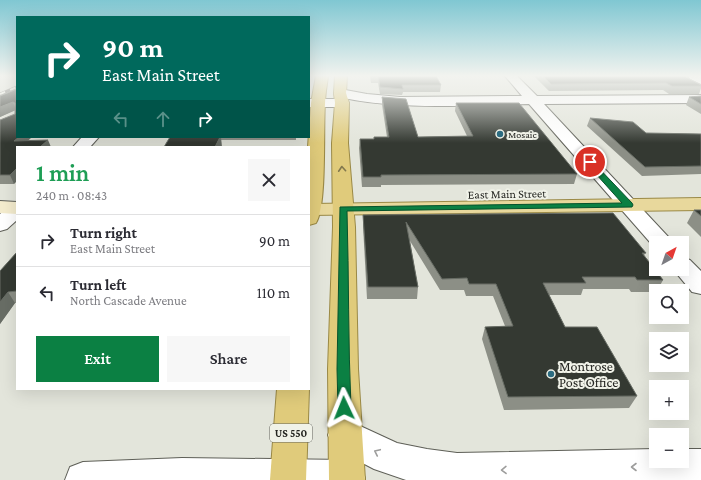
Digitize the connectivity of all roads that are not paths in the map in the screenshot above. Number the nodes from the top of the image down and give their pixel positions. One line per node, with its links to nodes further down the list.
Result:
1 (341, 98): 8 (highway)
2 (365, 98): 8 (street)
3 (371, 98): 6 (street)
4 (701, 99): 5 (street)
5 (533, 100): 6 (street); 12 (street)
6 (400, 101): 8 (street)
7 (313, 103): 8 (street); 15 (highway)
8 (341, 104): 13 (highway, one-way to 8)
9 (90, 138): 10 (street)
10 (82, 146)
11 (701, 194): 12 (main road, East Main Street)
12 (624, 199): 13 (main road, East Main Street); 14 (main road, East Main Street); 20 (street)
13 (343, 202): 15 (main road, East Main Street); 24 (highway)
14 (701, 204)
15 (310, 206)
16 (0, 207): 17 (main road)
17 (16, 208)
18 (16, 209): 19 (street)
19 (0, 225)
20 (657, 236)
21 (689, 273): 22 (street)
22 (701, 286)
23 (293, 390): 26 (highway, US 550)
24 (345, 434): 25 (street, one-way to 24); 27 (highway)
25 (701, 467)
26 (288, 478): 27 (street); 28 (street)
27 (347, 479)
28 (83, 480)

